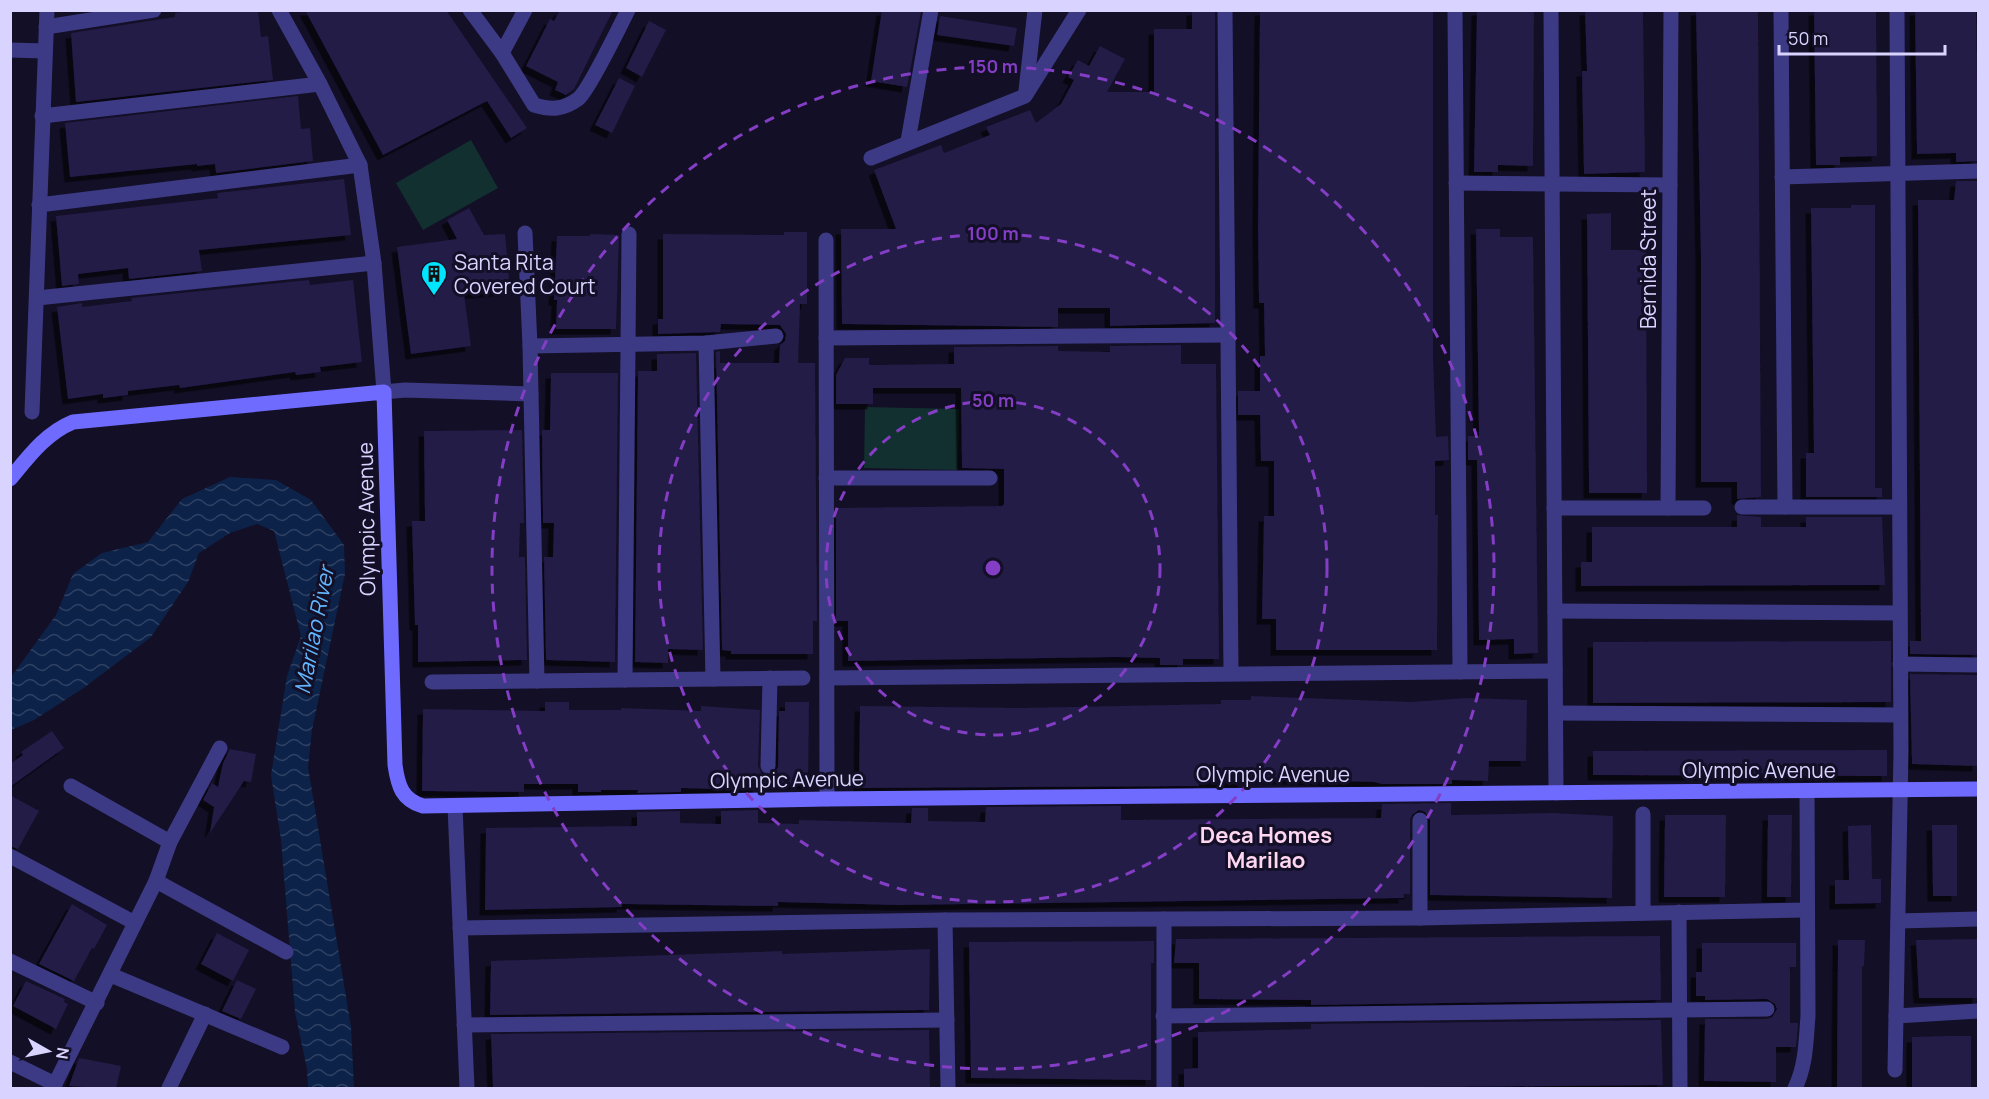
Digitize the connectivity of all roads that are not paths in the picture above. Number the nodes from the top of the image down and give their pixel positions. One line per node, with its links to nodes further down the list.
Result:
1 (47, 10): 16 (street)
2 (154, 10): 16 (street)
3 (279, 10): 20 (street)
4 (470, 10): 19 (street)
5 (525, 10): 19 (street)
6 (628, 10): 19 (street)
7 (931, 10): 23 (street)
8 (1035, 10): 21 (street)
9 (1079, 10): 21 (street)
10 (1225, 10): 38 (street)
11 (1455, 10): 29 (street)
12 (1551, 10): 30 (street)
13 (1671, 10): 31 (street, Bernida Street)
14 (1781, 10): 28 (street)
15 (1897, 10): 27 (street)
16 (46, 27): 18 (street)
17 (10, 50): 18 (street)
18 (45, 51): 22 (street)
19 (502, 53)
20 (320, 84): 22 (street); 25 (street)
21 (1025, 96): 23 (street)
22 (42, 116): 32 (street)
23 (908, 141): 24 (street)
24 (871, 158)
25 (360, 165): 32 (street); 36 (street)
26 (1978, 171): 27 (street)
27 (1898, 173): 28 (street); 52 (street)
28 (1782, 177): 51 (street)
29 (1456, 183): 30 (street); 62 (street)
30 (1552, 183): 31 (street); 53 (street)
31 (1670, 185): 54 (street, Bernida Street)
32 (39, 205): 37 (street)
33 (525, 234): 43 (street)
34 (629, 234): 42 (street)
35 (826, 240): 40 (street)
36 (374, 263): 37 (street); 44 (street)
37 (37, 298): 46 (street)
38 (1228, 335): 40 (street); 61 (street)
39 (776, 336): 41 (street)
40 (826, 338): 47 (street)
41 (706, 343): 42 (street); 66 (street)
42 (628, 344): 43 (street); 67 (street)
43 (530, 346): 45 (street)
44 (384, 392): 45 (street); 49 (street); 80 (street, Olympic Avenue)
45 (531, 394): 68 (street)
46 (32, 412)
47 (826, 478): 48 (street); 65 (street)
48 (990, 478)
49 (10, 479)
50 (1742, 507): 51 (street)
51 (1785, 507): 52 (street)
52 (1899, 507): 57 (street)
53 (1554, 508): 54 (street); 56 (street)
54 (1668, 508): 55 (street)
55 (1704, 508)
56 (1555, 611): 57 (street); 60 (street)
57 (1900, 613): 58 (street)
58 (1900, 664): 59 (street); 71 (street)
59 (1978, 665)
60 (1555, 671): 62 (street); 70 (street)
61 (1231, 672): 62 (street); 65 (street)
62 (1460, 672)
63 (770, 678): 64 (street); 66 (street); 73 (street)
64 (802, 678)
65 (827, 678): 79 (street)
66 (713, 679): 67 (street)
67 (625, 680): 68 (street)
68 (537, 681): 69 (street)
69 (432, 682)
70 (1556, 713): 71 (street); 78 (street)
71 (1900, 715): 76 (street)
72 (220, 748): 83 (street)
73 (768, 766)
74 (71, 786): 83 (street)
75 (1978, 789): 76 (street, Olympic Avenue)
76 (1900, 790): 77 (street, Olympic Avenue); 93 (street)
77 (1807, 791): 78 (street, Olympic Avenue); 86 (street)
78 (1556, 793): 79 (street, Olympic Avenue)
79 (827, 799): 80 (street, Olympic Avenue)
80 (455, 806): 95 (street)
81 (1643, 814): 88 (street)
82 (1420, 819): 89 (street)
83 (170, 842): 85 (street)
84 (10, 856): 94 (street)
85 (156, 880): 94 (street); 96 (street)
86 (1807, 910): 87 (street); 117 (street)
87 (1679, 912): 88 (street); 101 (street)
88 (1643, 913): 89 (street)
89 (1420, 918): 90 (street)
90 (1164, 919): 92 (street); 104 (street)
91 (1978, 919): 93 (street)
92 (945, 920): 95 (street); 106 (street)
93 (1898, 921): 105 (street)
94 (135, 923): 98 (street)
95 (460, 928): 107 (street)
96 (286, 952)
97 (10, 961): 99 (street)
98 (111, 975): 99 (street); 103 (street)
99 (97, 1003): 111 (street)
100 (1767, 1009): 101 (street)
101 (1682, 1010): 104 (street); 116 (street)
102 (1978, 1011): 105 (street)
103 (205, 1014): 108 (street); 112 (street)
104 (1163, 1016): 115 (street)
105 (1896, 1016): 110 (street)
106 (946, 1020): 107 (street); 114 (street)
107 (464, 1025): 113 (street)
108 (282, 1047)
109 (10, 1062): 111 (street)
110 (1895, 1071)
111 (54, 1086)
112 (169, 1089)
113 (467, 1089)
114 (948, 1089)
115 (1164, 1089)
116 (1680, 1089)
117 (1795, 1089)

